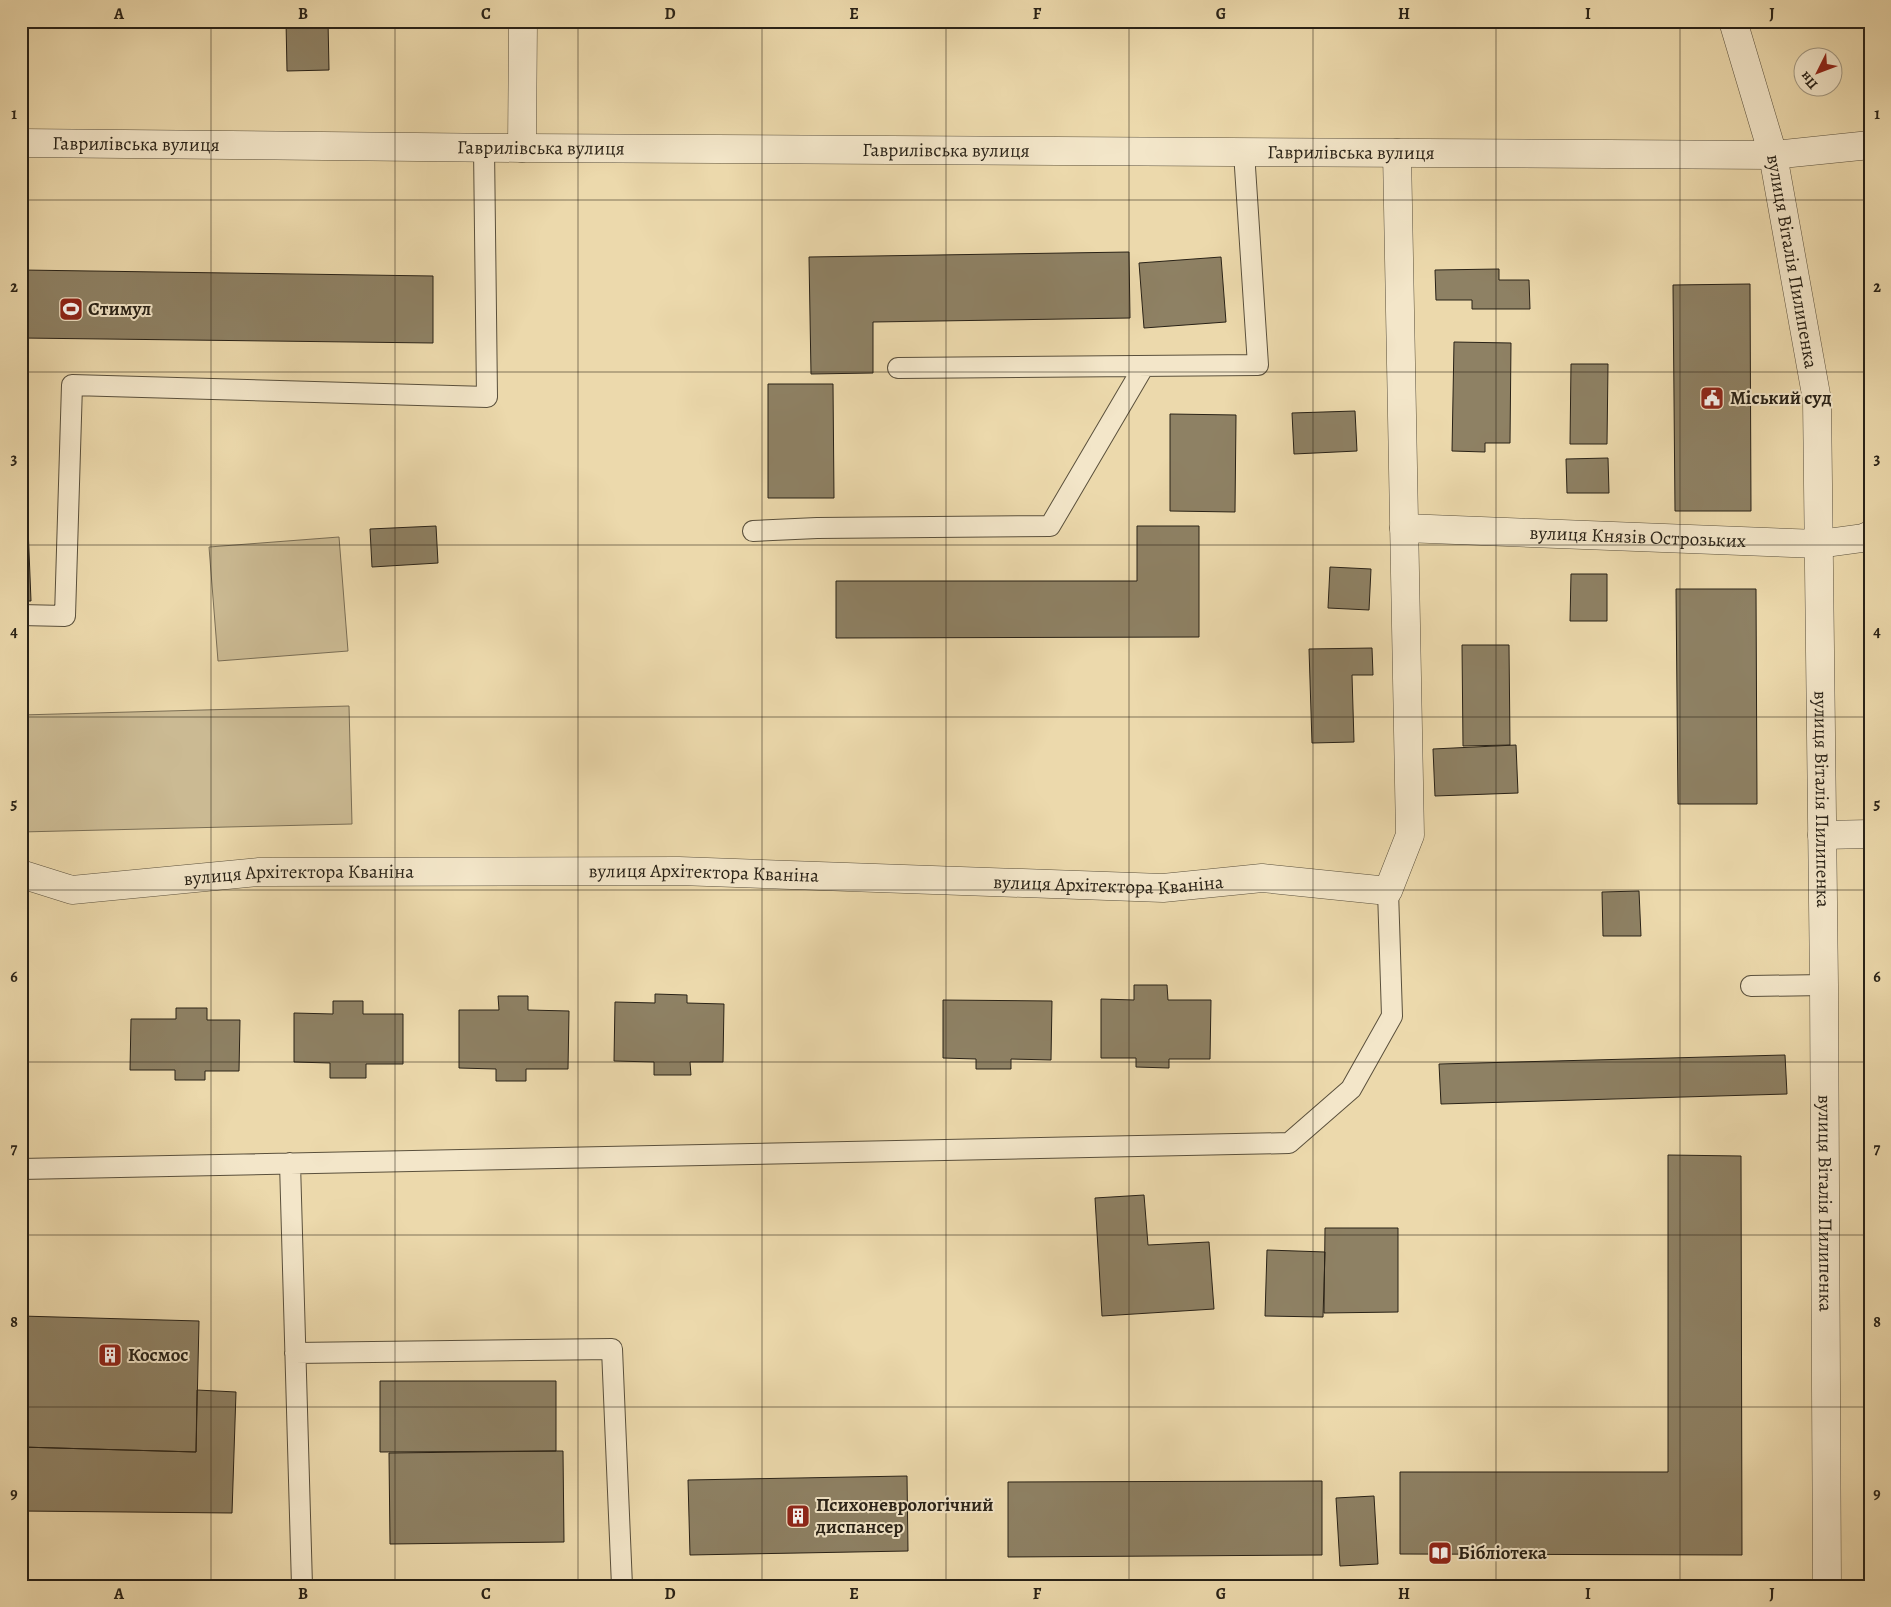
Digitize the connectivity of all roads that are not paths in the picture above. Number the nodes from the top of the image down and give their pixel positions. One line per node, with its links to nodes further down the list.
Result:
1 (523, 21): 6 (street)
2 (1733, 21): 9 (street, вулиця Віталія Пилипенка)
3 (21, 143): 5 (street, Гаврилівська вулиця)
4 (1870, 145): 9 (street, Гаврилівська вулиця)
5 (484, 148): 6 (street, Гаврилівська вулиця); 16 (lane)
6 (522, 148): 7 (street, Гаврилівська вулиця)
7 (1244, 152): 8 (street, Гаврилівська вулиця); 10 (lane)
8 (1397, 153): 9 (street, Гаврилівська вулиця); 12 (street)
9 (1773, 155): 15 (street, вулиця Віталія Пилипенка)
10 (1144, 366): 11 (lane); 13 (lane)
11 (898, 368)
12 (1404, 528): 15 (street, вулиця Князів Острозьких); 20 (street)
13 (753, 531)
14 (1870, 535): 15 (street, вулиця Князів Острозьких)
15 (1819, 544): 18 (street, вулиця Віталія Пилипенка)
16 (21, 615)
17 (1870, 834): 18 (street)
18 (1822, 835): 21 (street, вулиця Віталія Пилипенка)
19 (21, 874): 20 (street, вулиця Архітектора Кваніна)
20 (1388, 891): 23 (lane)
21 (1824, 985): 22 (lane); 28 (street, вулиця Віталія Пилипенка)
22 (1751, 986)
23 (290, 1163): 24 (lane); 25 (lane)
24 (21, 1169)
25 (295, 1353): 26 (lane); 27 (lane)
26 (302, 1586)
27 (622, 1586)
28 (1827, 1586)

